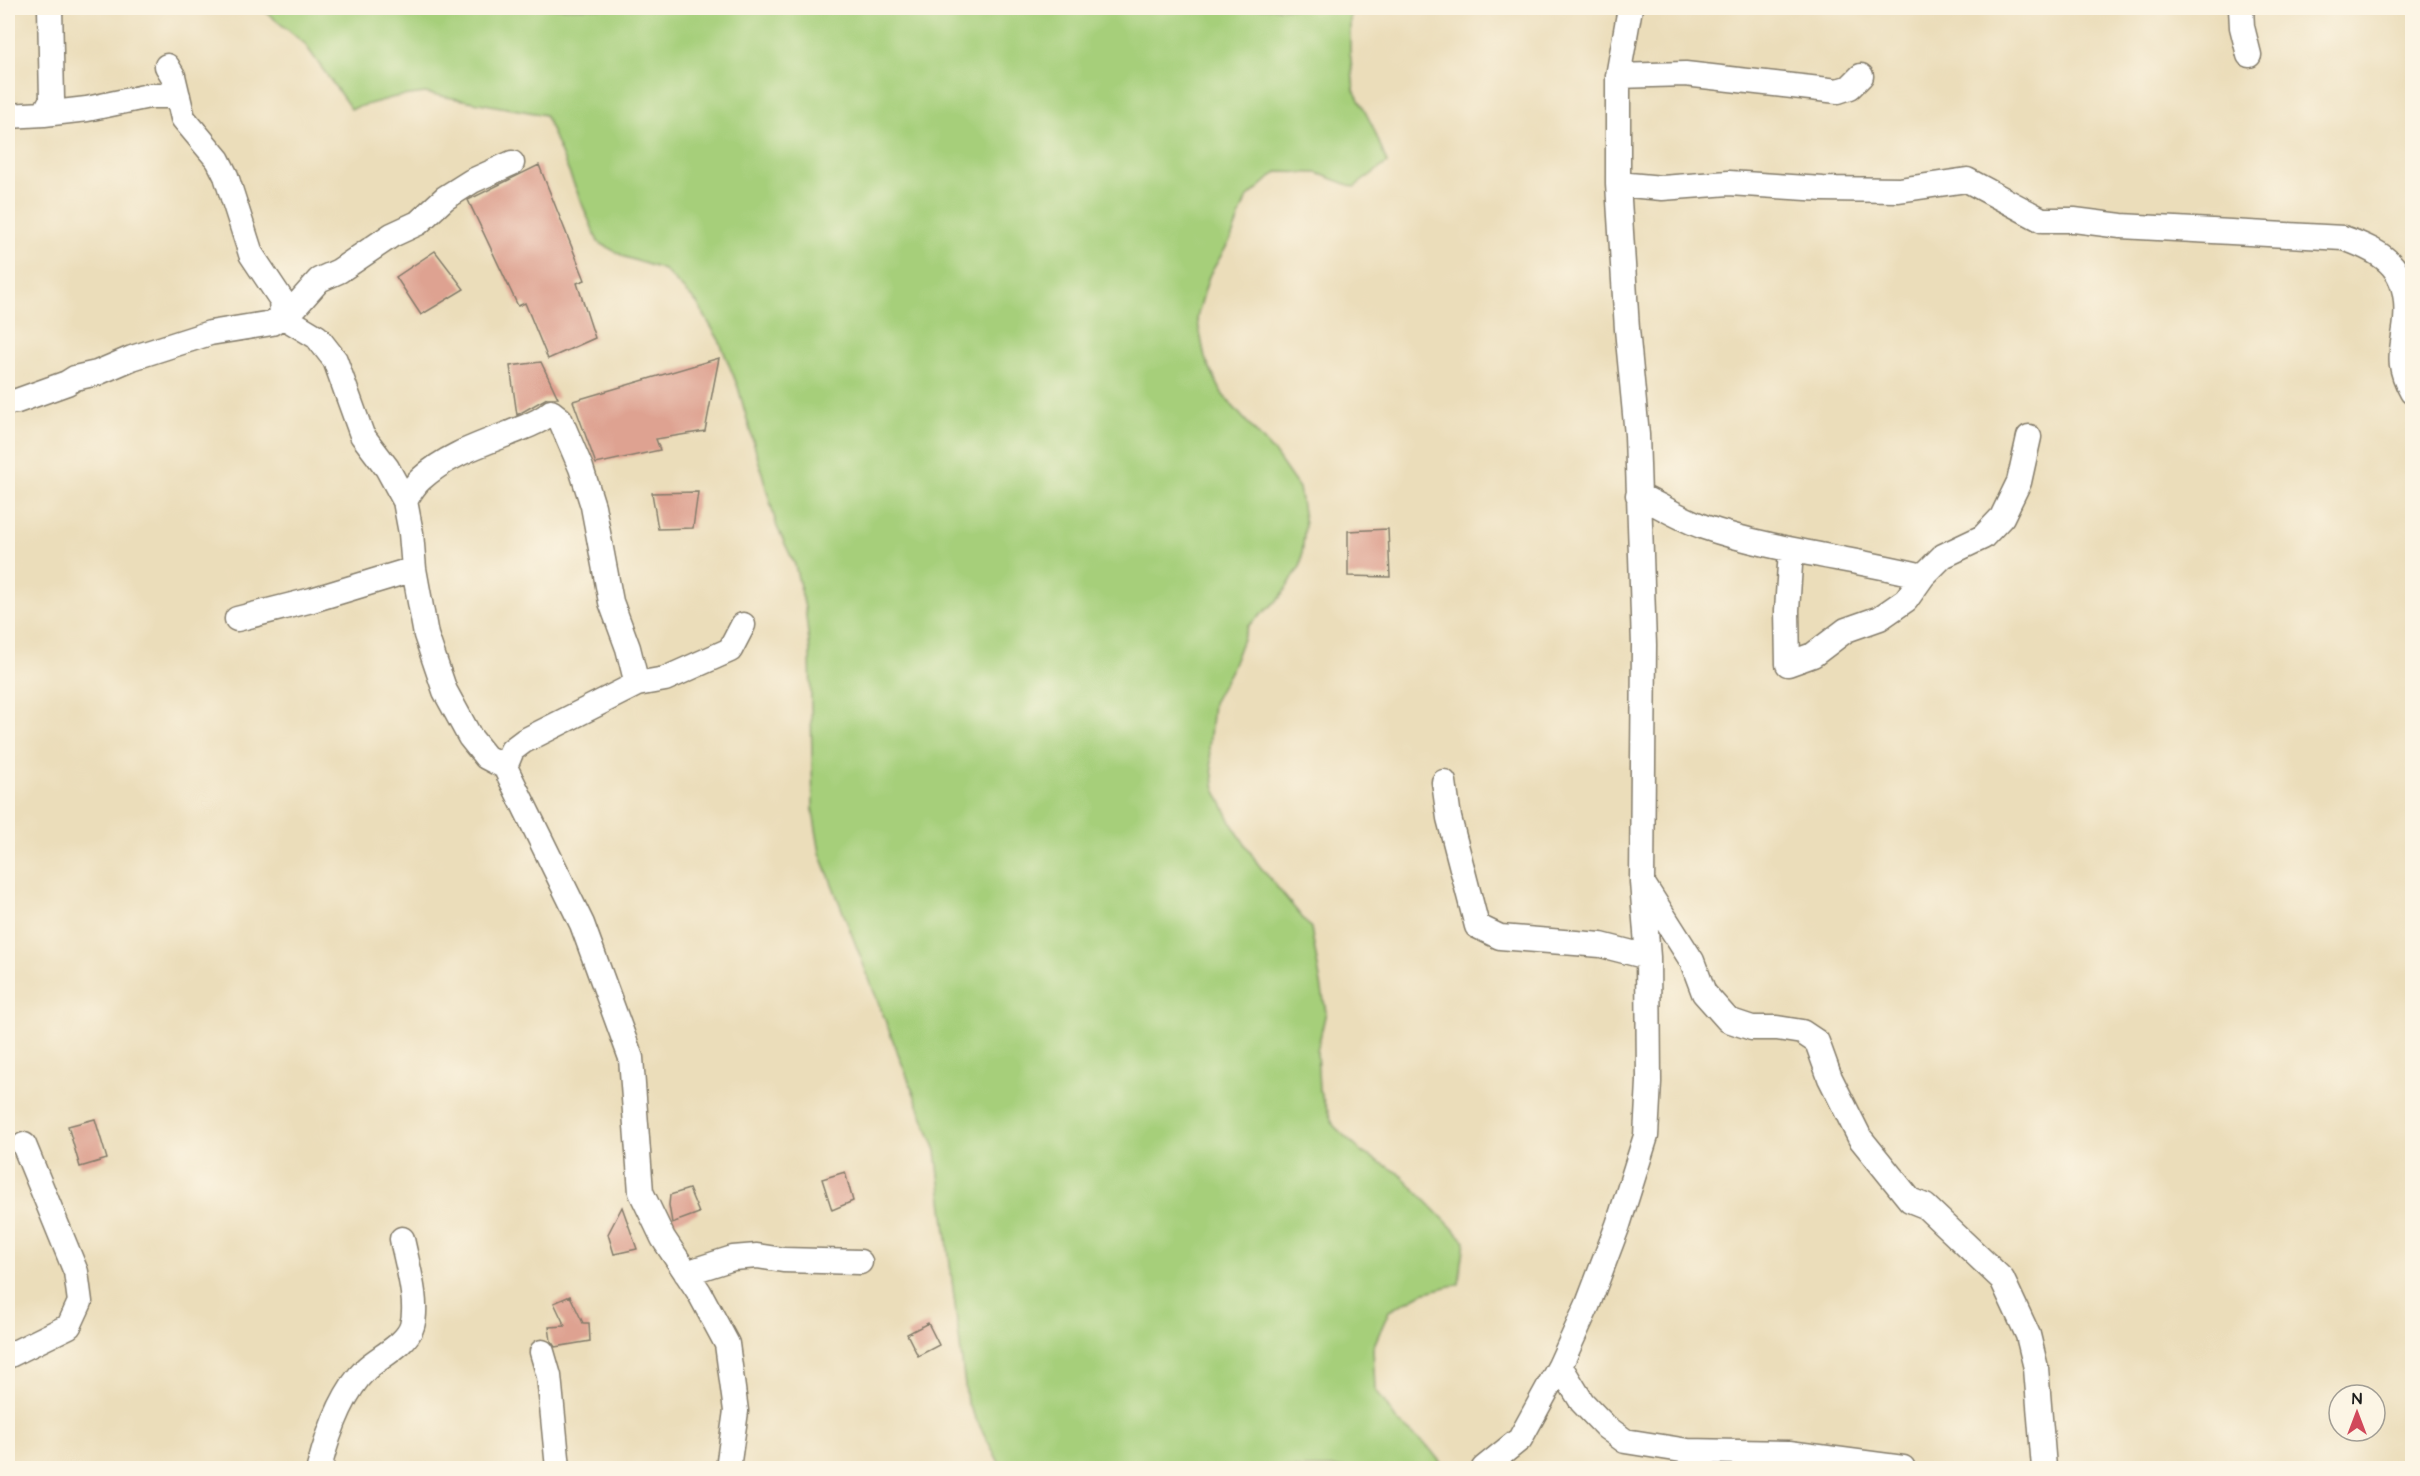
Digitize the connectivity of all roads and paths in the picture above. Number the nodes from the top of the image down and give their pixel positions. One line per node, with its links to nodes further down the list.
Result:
1 (50, 8): 9 (street)
2 (1630, 8): 6 (street)
3 (2241, 8): 4 (street)
4 (2249, 55)
5 (167, 66): 8 (street)
6 (1618, 76): 7 (street); 12 (street)
7 (1861, 76)
8 (178, 96): 9 (street); 13 (street)
9 (44, 114): 10 (street)
10 (8, 116)
11 (512, 163): 13 (street)
12 (1618, 184): 14 (street); 17 (street)
13 (282, 316): 15 (street); 18 (street)
14 (2412, 392)
15 (8, 402)
16 (2029, 437): 21 (street)
17 (1638, 495): 19 (street); 27 (street)
18 (405, 501): 20 (street); 24 (street)
19 (1791, 550): 21 (street); 21 (street)
20 (414, 569): 22 (street); 25 (street)
21 (1923, 576)
22 (237, 619)
23 (743, 625): 24 (street)
24 (637, 684): 25 (street)
25 (505, 767): 32 (street)
26 (1444, 782): 28 (street)
27 (1642, 882): 28 (street); 41 (street)
28 (1648, 957): 35 (street)
29 (24, 1145): 34 (street)
30 (402, 1239): 36 (street)
31 (860, 1262): 32 (street)
32 (687, 1273): 38 (street)
33 (542, 1352): 37 (street)
34 (8, 1356)
35 (1560, 1366): 39 (street); 40 (street)
36 (319, 1468)
37 (558, 1468)
38 (728, 1468)
39 (1484, 1468)
40 (1903, 1468)
41 (2044, 1468)

